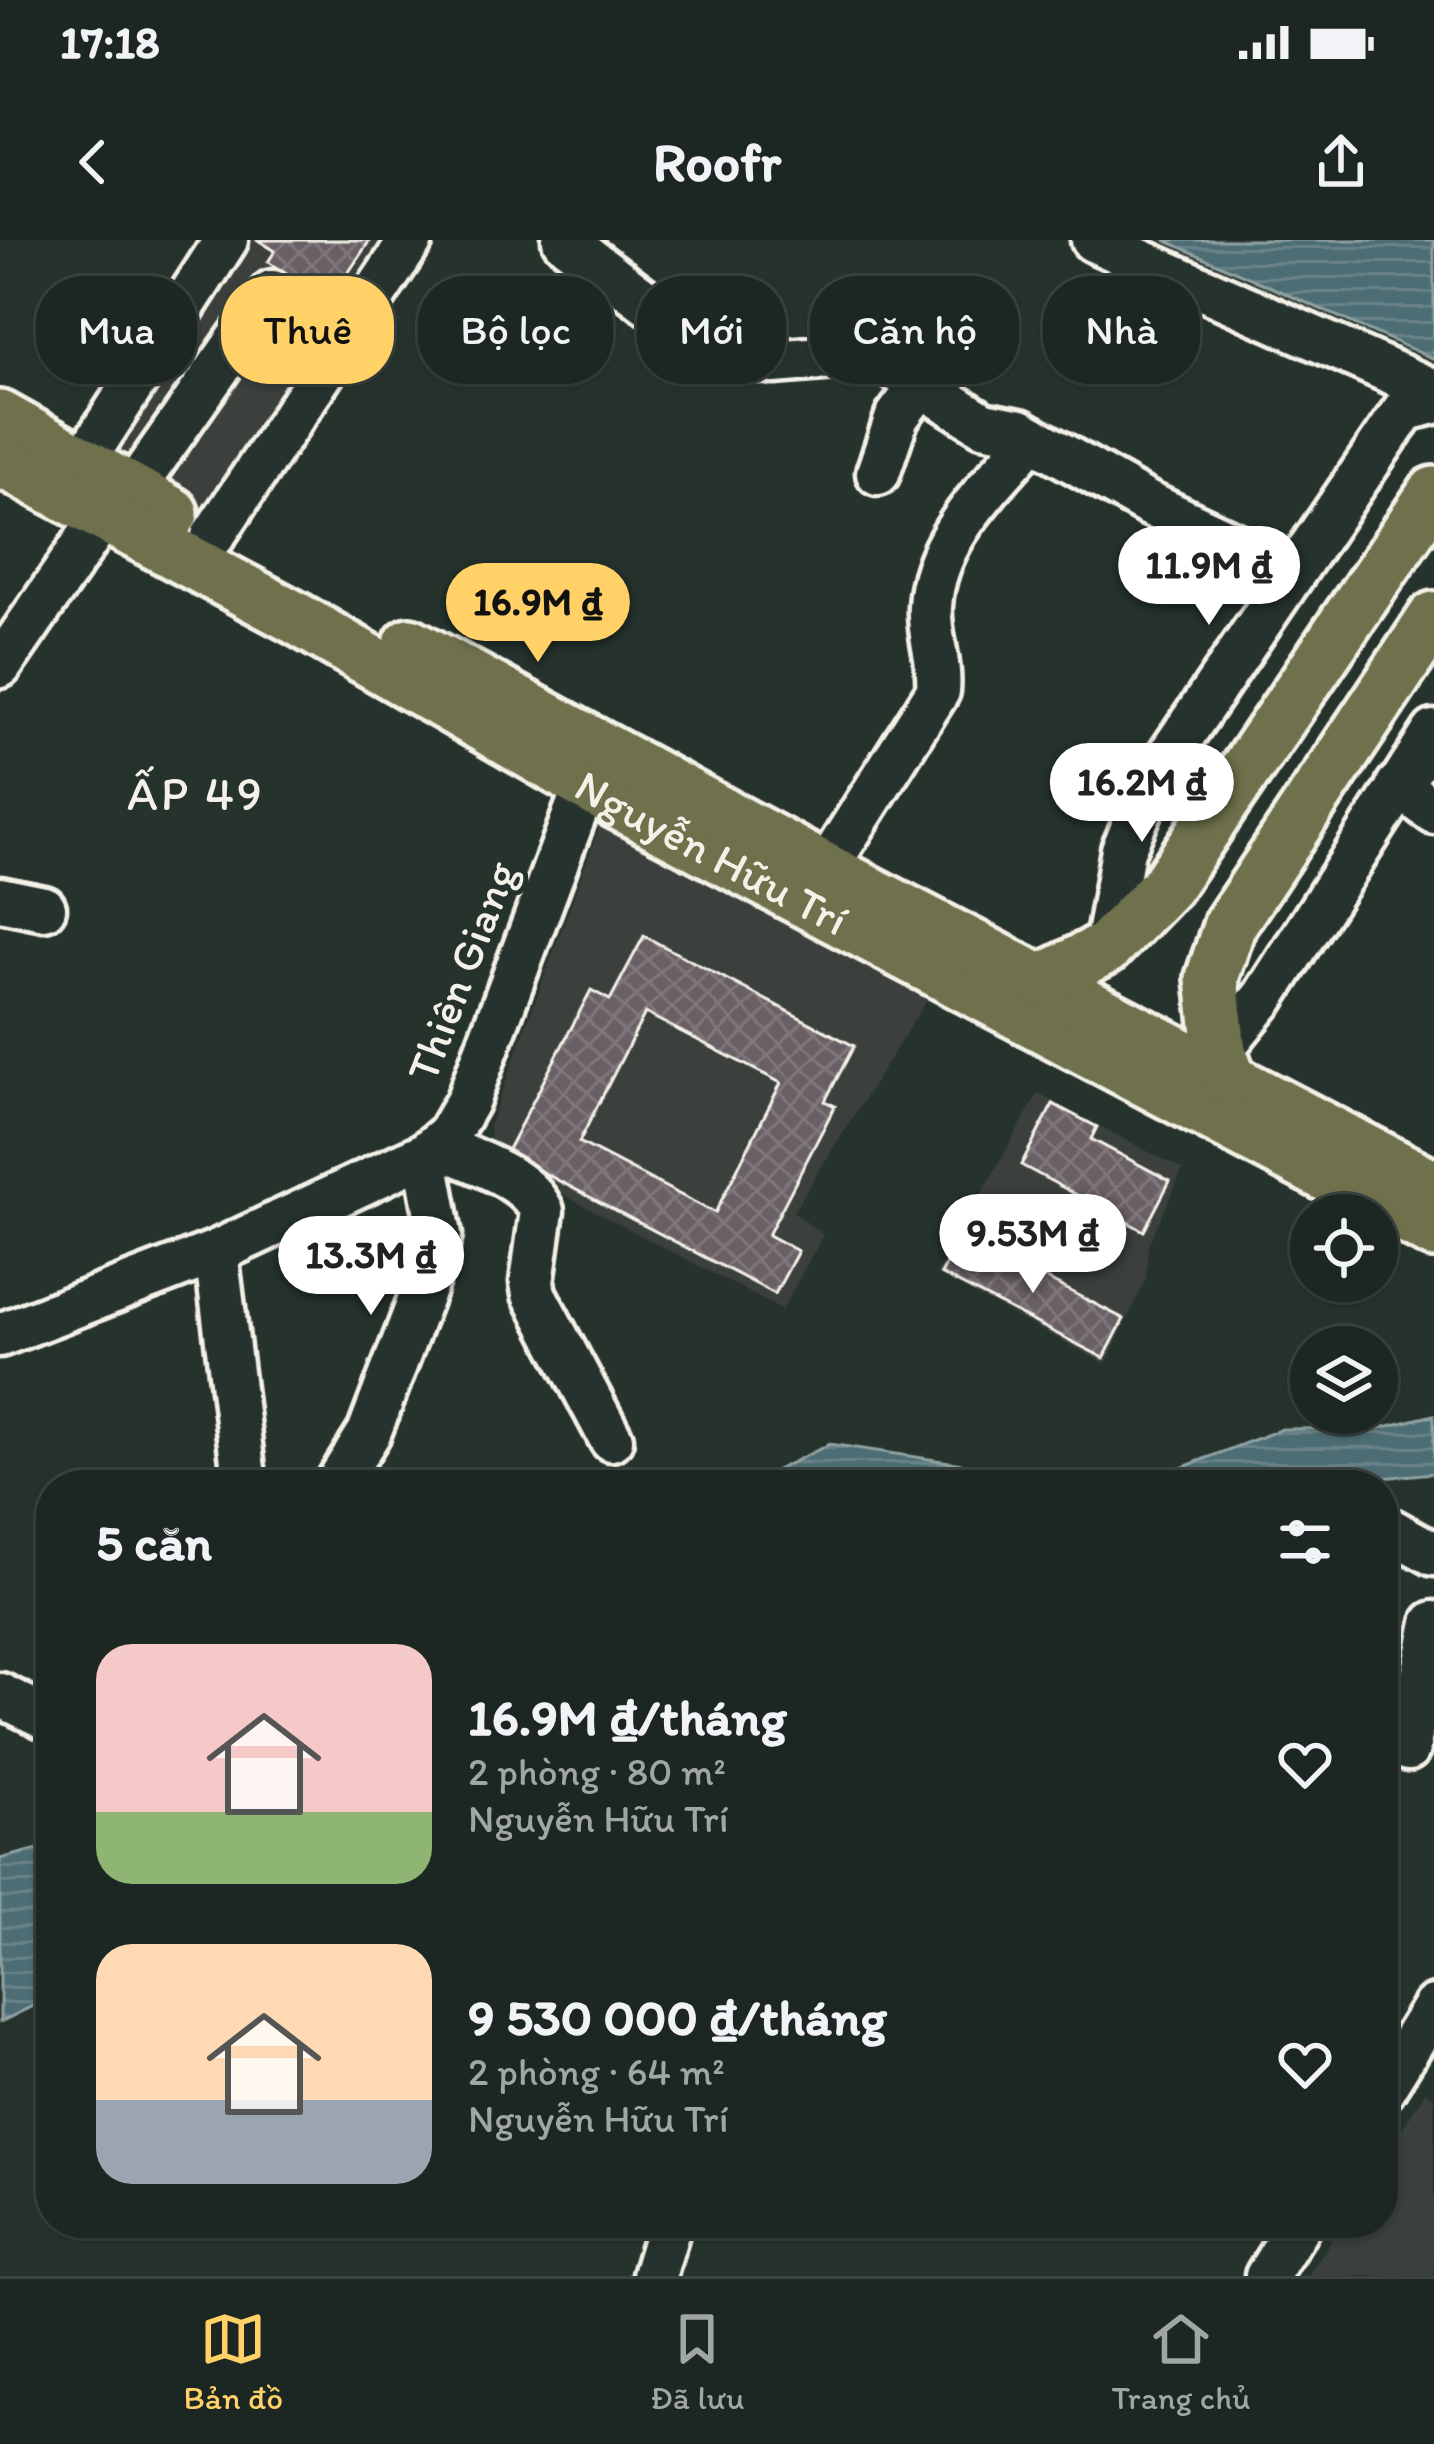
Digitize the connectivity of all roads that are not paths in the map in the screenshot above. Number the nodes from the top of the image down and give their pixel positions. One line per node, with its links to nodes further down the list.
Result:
1 (226, 240): 12 (street)
2 (411, 240): 16 (street)
3 (564, 240): 6 (street)
4 (1093, 240): 7 (street)
5 (221, 362): 15 (street)
6 (921, 385): 10 (street); 13 (street)
7 (1434, 391)
8 (1434, 402): 17 (street)
9 (0, 417): 12 (main road, Nguyễn Hữu Trí)
10 (1032, 438): 17 (street); 24 (street)
11 (0, 460): 15 (main road, Nguyễn Hữu Trí)
12 (83, 462): 15 (main road, Nguyễn Hữu Trí)
13 (878, 473)
14 (1434, 493): 27 (main road)
15 (118, 503): 16 (main road, Nguyễn Hữu Trí); 19 (street); 21 (main road, Nguyễn Hữu Trí)
16 (213, 536): 24 (main road, Nguyễn Hữu Trí)
17 (1293, 572): 27 (street)
18 (1434, 617): 29 (main road)
19 (0, 666)
20 (1434, 732): 22 (street)
21 (586, 784): 30 (street, Thiên Giang); 32 (main road, Nguyễn Hữu Trí)
22 (1398, 785): 23 (street); 29 (street)
23 (1434, 812)
24 (826, 870): 28 (main road, Nguyễn Hữu Trí)
25 (0, 899): 26 (street)
26 (44, 908)
27 (1106, 948): 28 (main road)
28 (1041, 981): 29 (main road, Nguyễn Hữu Trí)
29 (1225, 1065): 31 (main road, Nguyễn Hữu Trí)
30 (431, 1150): 33 (street); 35 (street); 37 (street)
31 (1434, 1186)
32 (1434, 1232)
33 (216, 1252): 34 (street); 36 (street)
34 (0, 1335)
35 (611, 1439)
36 (242, 1470)
37 (346, 1470)
38 (1398, 1534): 39 (street)
39 (1434, 1554)
40 (1434, 1623): 43 (street)
41 (0, 1695): 42 (street)
42 (36, 1713)
43 (1408, 1749)
44 (1434, 2007): 45 (street)
45 (1398, 2065)
46 (665, 2238): 48 (street)
47 (1291, 2238): 49 (street)
48 (654, 2276)
49 (1267, 2276)

